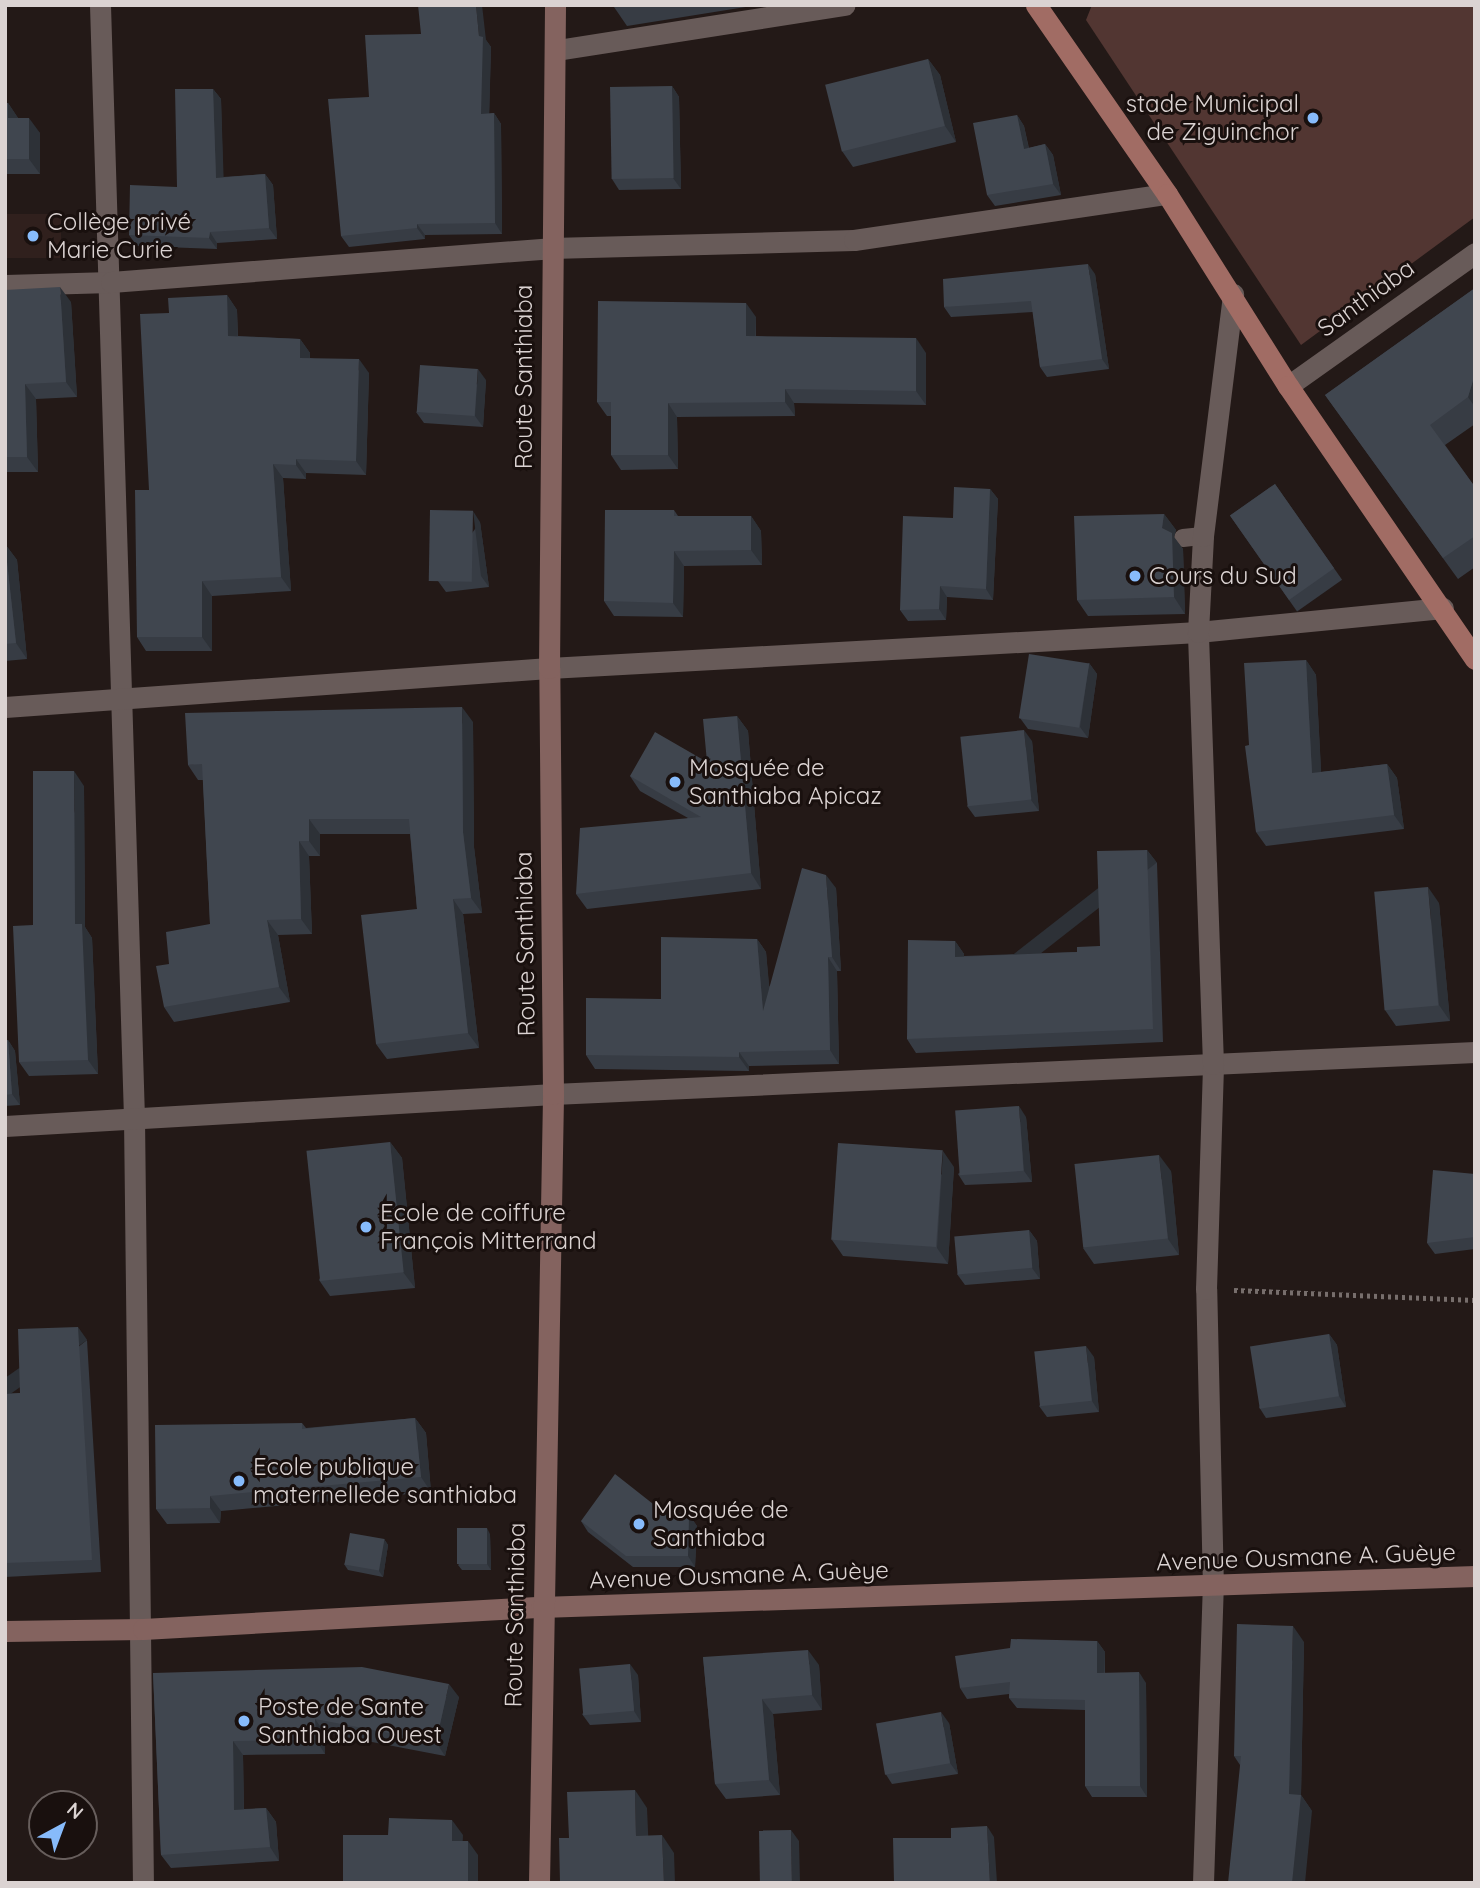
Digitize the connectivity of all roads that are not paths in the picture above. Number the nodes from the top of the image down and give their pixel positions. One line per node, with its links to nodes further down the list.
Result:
1 (100, 5): 9 (street)
2 (555, 5): 5 (street, Route Santhiaba)
3 (845, 5): 5 (street)
4 (1036, 5): 6 (main road)
5 (557, 50): 7 (street, Route Santhiaba)
6 (1167, 194): 7 (street); 11 (main road)
7 (551, 248): 9 (street); 16 (street, Route Santhiaba)
8 (1475, 253): 12 (street, Santhiaba)
9 (111, 282): 10 (street); 17 (street)
10 (5, 285)
11 (1233, 294): 12 (main road); 14 (street)
12 (1288, 386): 13 (main road)
13 (1443, 608): 14 (street); 15 (main road)
14 (1198, 632): 16 (street); 20 (street)
15 (1475, 659)
16 (549, 668): 17 (street); 21 (street, Route Santhiaba)
17 (121, 700): 18 (street); 22 (street)
18 (5, 707)
19 (1475, 1052): 20 (street)
20 (1213, 1065): 21 (street); 25 (street)
21 (553, 1094): 22 (street); 26 (street, Route Santhiaba)
22 (134, 1118): 23 (street); 27 (street)
23 (5, 1126)
24 (1475, 1576): 25 (street, Avenue Ousmane A. Guèye)
25 (1213, 1588): 26 (street, Avenue Ousmane A. Guèye); 31 (street)
26 (541, 1606): 27 (street, Avenue Ousmane A. Guèye); 30 (street, Route Santhiaba)
27 (143, 1629): 28 (street, Avenue Ousmane A. Guèye); 29 (street)
28 (5, 1631)
29 (143, 1883)
30 (539, 1883)
31 (1203, 1883)

